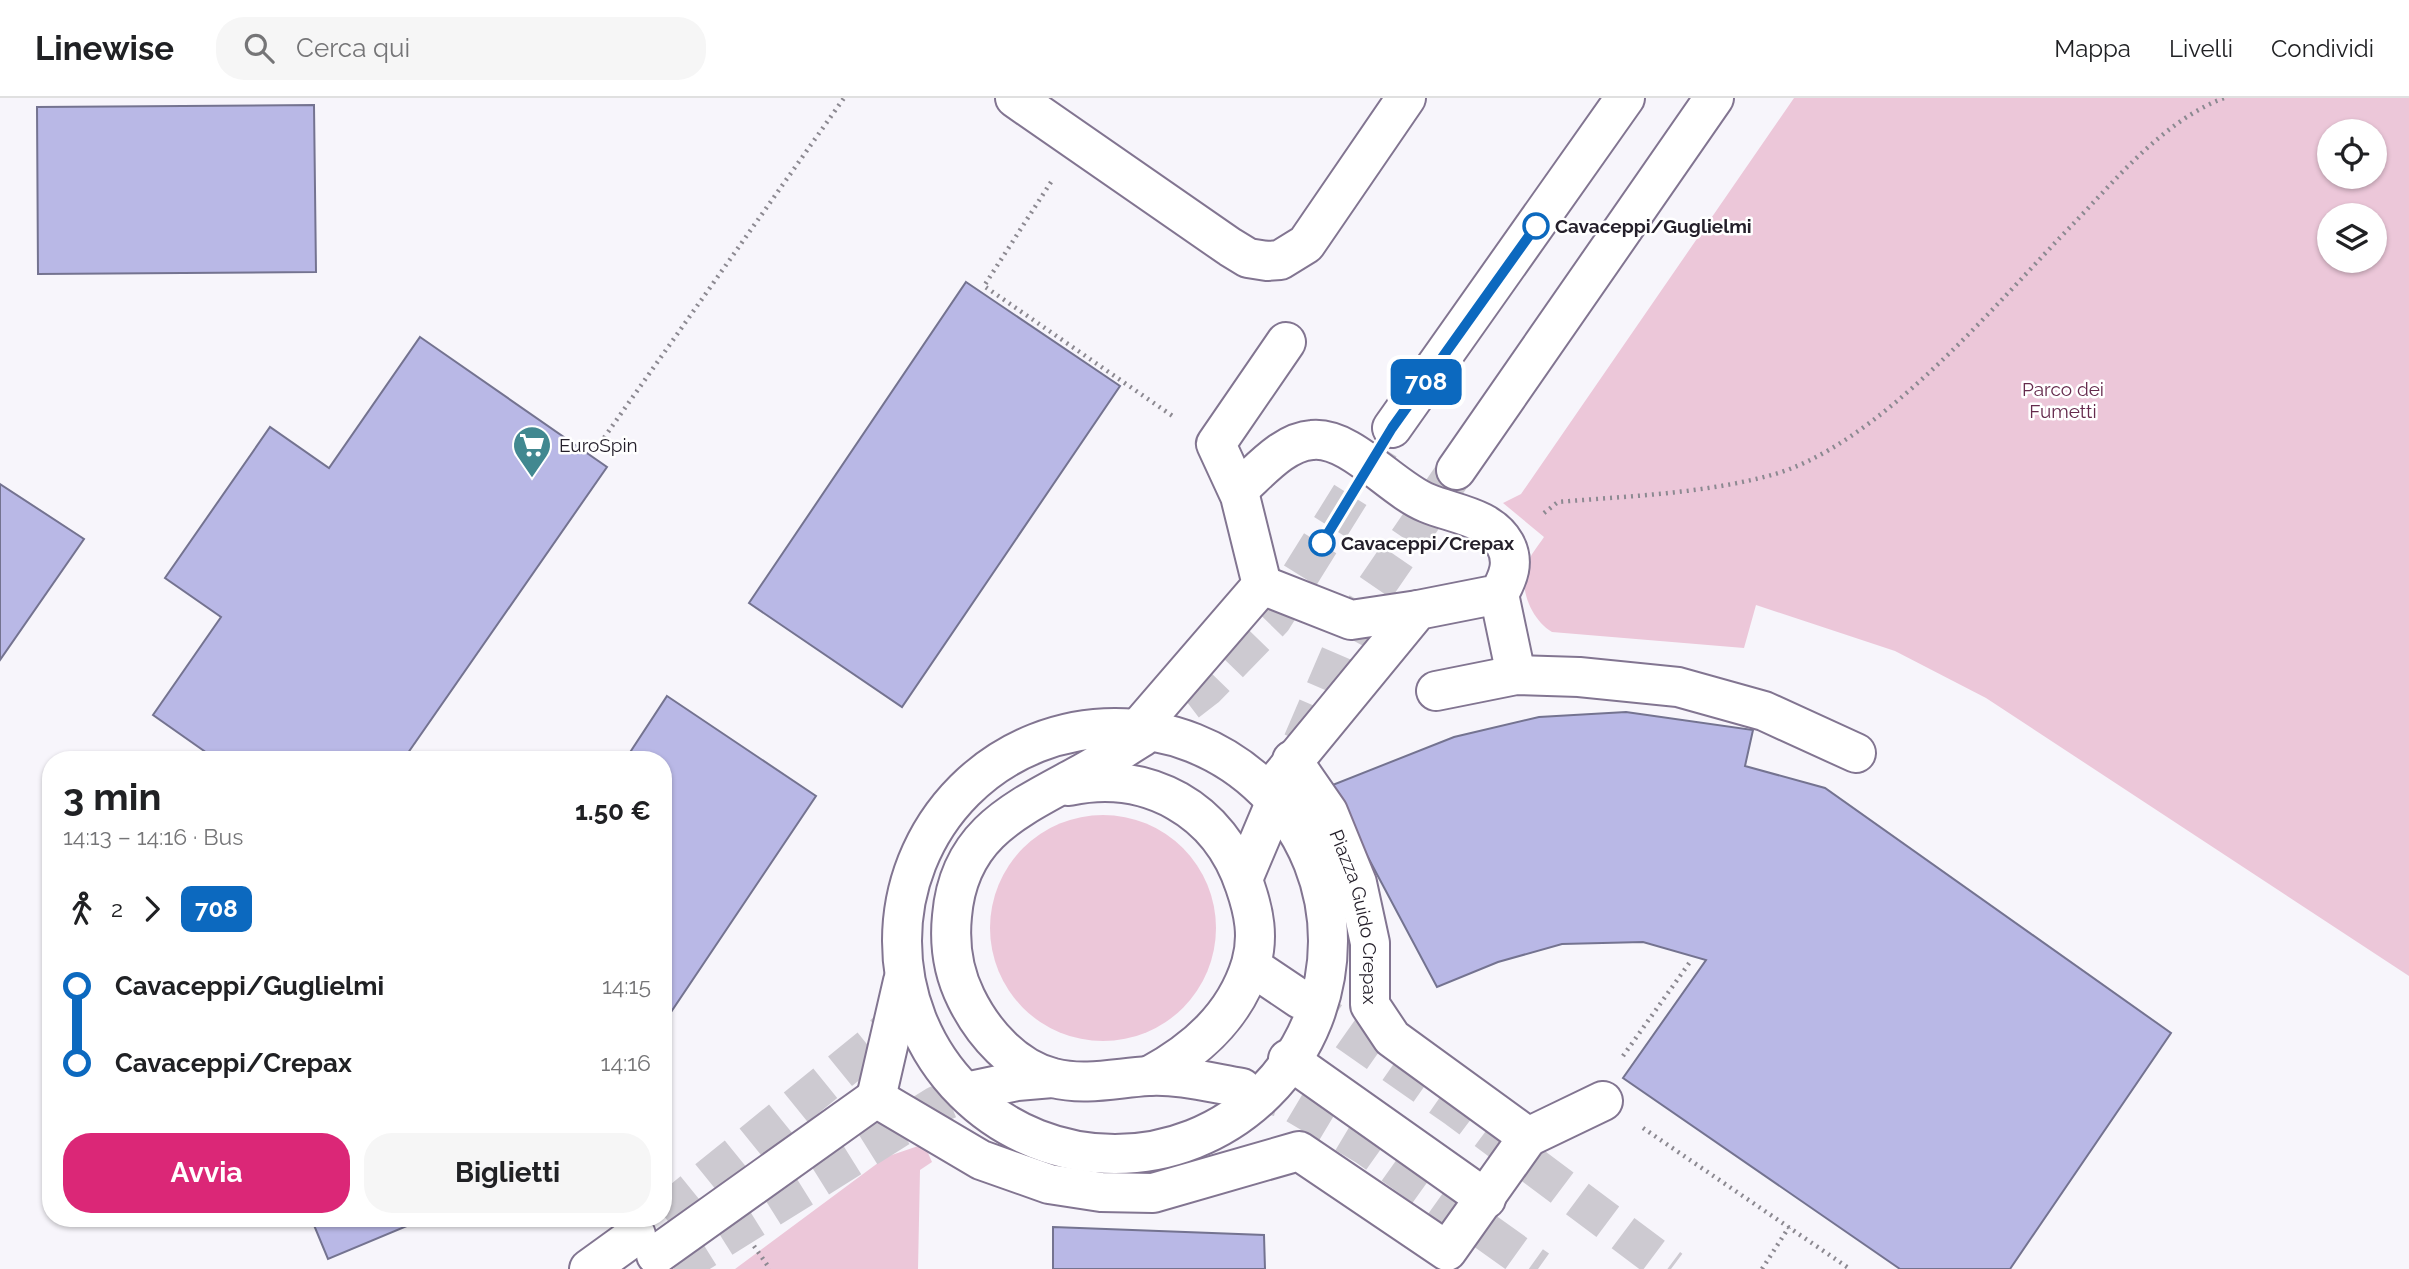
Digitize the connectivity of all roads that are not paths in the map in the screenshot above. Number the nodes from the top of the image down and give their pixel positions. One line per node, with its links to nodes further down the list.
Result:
1 (1015, 98): 2 (street)
2 (1406, 98)
3 (1625, 98): 6 (street)
4 (1714, 98): 7 (street)
5 (1286, 342): 8 (street)
6 (1392, 428)
7 (1456, 470)
8 (1238, 490): 9 (street); 10 (street)
9 (1262, 585): 11 (street); 14 (street)
10 (1499, 594): 11 (street); 12 (street)
11 (1418, 610): 16 (street)
12 (1516, 675): 13 (street); 15 (street)
13 (1436, 691)
14 (1142, 730): 16 (street, Piazza Guido Crepax); 17 (street); 21 (street, Piazza Guido Crepax)
15 (1856, 753)
16 (1278, 786): 18 (street); 23 (street, Piazza Guido Crepax); 30 (street, Piazza Guido Crepax)
17 (1053, 790): 18 (street); 19 (street)
18 (1243, 879): 20 (street)
19 (953, 966): 21 (street); 25 (street)
20 (1251, 966): 22 (street); 24 (street)
21 (912, 990): 23 (street, Piazza Guido Crepax); 28 (street)
22 (1300, 999)
23 (1288, 1059): 31 (street)
24 (1149, 1076): 25 (street); 26 (street)
25 (1052, 1078): 27 (street)
26 (1242, 1088)
27 (970, 1091)
28 (876, 1098): 31 (street); 32 (street)
29 (1602, 1101): 30 (street)
30 (1528, 1137): 31 (street)
31 (1486, 1199)
32 (589, 1269)

